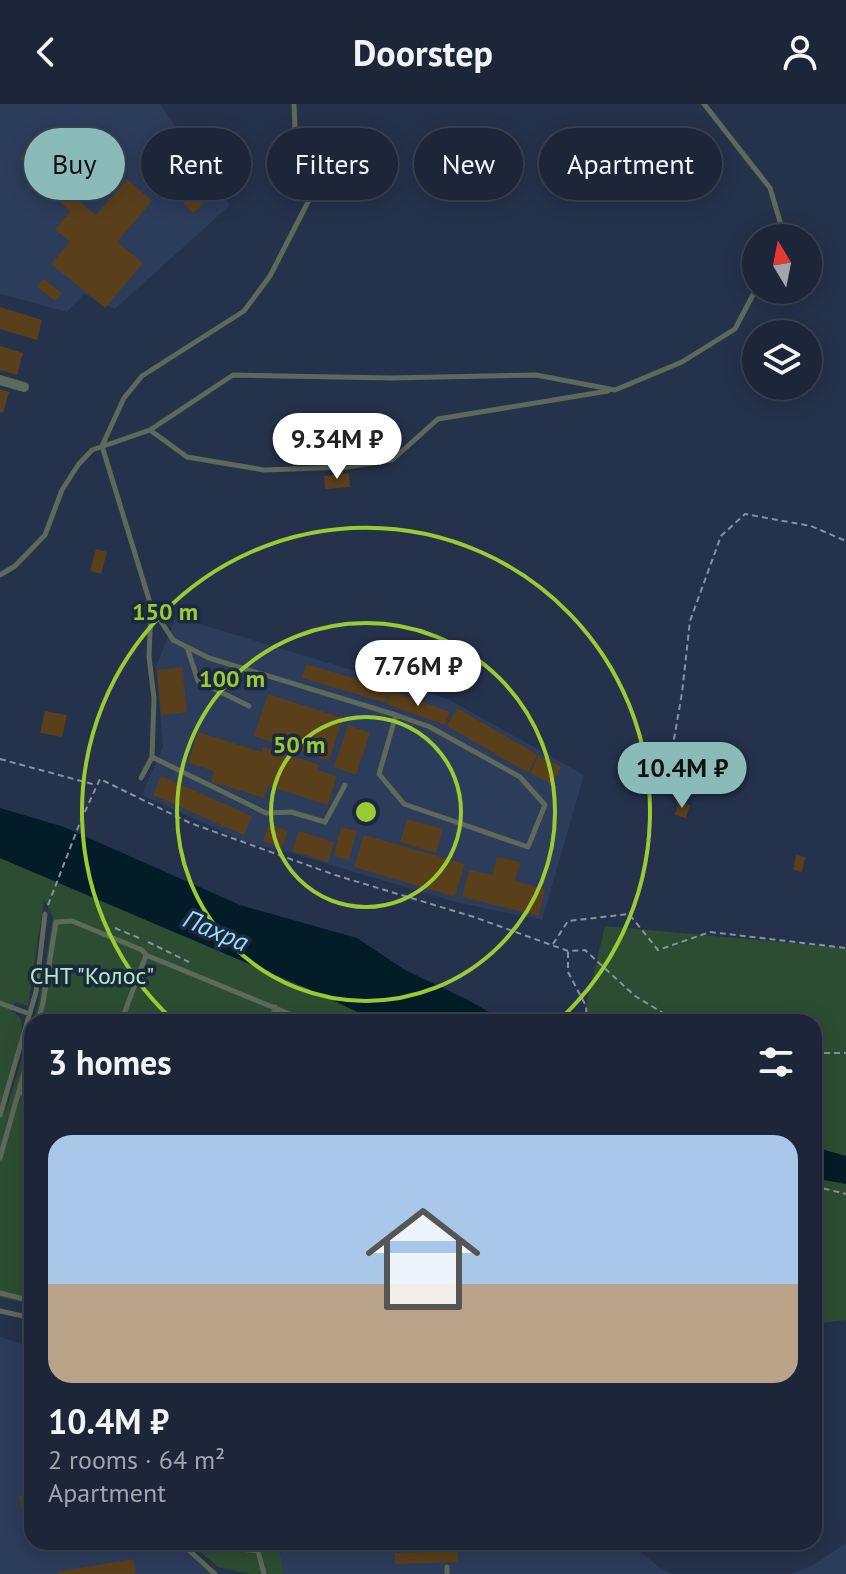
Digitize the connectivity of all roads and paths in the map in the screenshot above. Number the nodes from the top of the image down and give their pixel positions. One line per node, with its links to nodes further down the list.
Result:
1 (294, 104): 3 (lane)
2 (704, 104): 5 (lane)
3 (295, 128)
4 (309, 200): 11 (lane)
5 (781, 224)
6 (748, 304): 9 (lane)
7 (0, 380): 8 (street)
8 (24, 387)
9 (615, 390): 10 (lane); 10 (lane)
10 (150, 430): 11 (lane)
11 (102, 446): 13 (lane); 14 (lane)
12 (846, 541): 21 (path)
13 (0, 575)
14 (151, 606): 15 (lane); 18 (lane)
15 (187, 647): 16 (lane); 17 (lane)
16 (249, 706)
17 (396, 715): 17 (lane)
18 (152, 757): 20 (lane); 23 (lane)
19 (0, 759): 22 (path)
20 (141, 778)
21 (667, 779)
22 (97, 785): 24 (path); 26 (path)
23 (345, 785)
24 (48, 902)
25 (45, 914): 32 (lane)
26 (553, 944): 27 (path); 28 (path)
27 (846, 948)
28 (568, 951): 37 (path); 38 (path)
29 (146, 955): 31 (lane); 33 (lane); 34 (lane)
30 (0, 1003): 32 (lane)
31 (275, 1007): 35 (lane); 36 (lane)
32 (30, 1014)
33 (40, 1014)
34 (124, 1014)
35 (273, 1014)
36 (291, 1014)
37 (586, 1014)
38 (665, 1014)
39 (24, 1034): 45 (lane)
40 (822, 1053): 41 (path)
41 (846, 1053)
42 (24, 1074): 43 (lane)
43 (19, 1092): 44 (lane); 46 (lane)
44 (24, 1094)
45 (0, 1115)
46 (0, 1158)
47 (822, 1188): 48 (path)
48 (846, 1194)
49 (0, 1293): 50 (lane)
50 (24, 1299)
51 (0, 1311): 52 (lane)
52 (24, 1316)
53 (189, 1550): 56 (lane)
54 (249, 1550): 55 (lane)
55 (258, 1551): 57 (lane)
56 (215, 1574)
57 (264, 1574)

